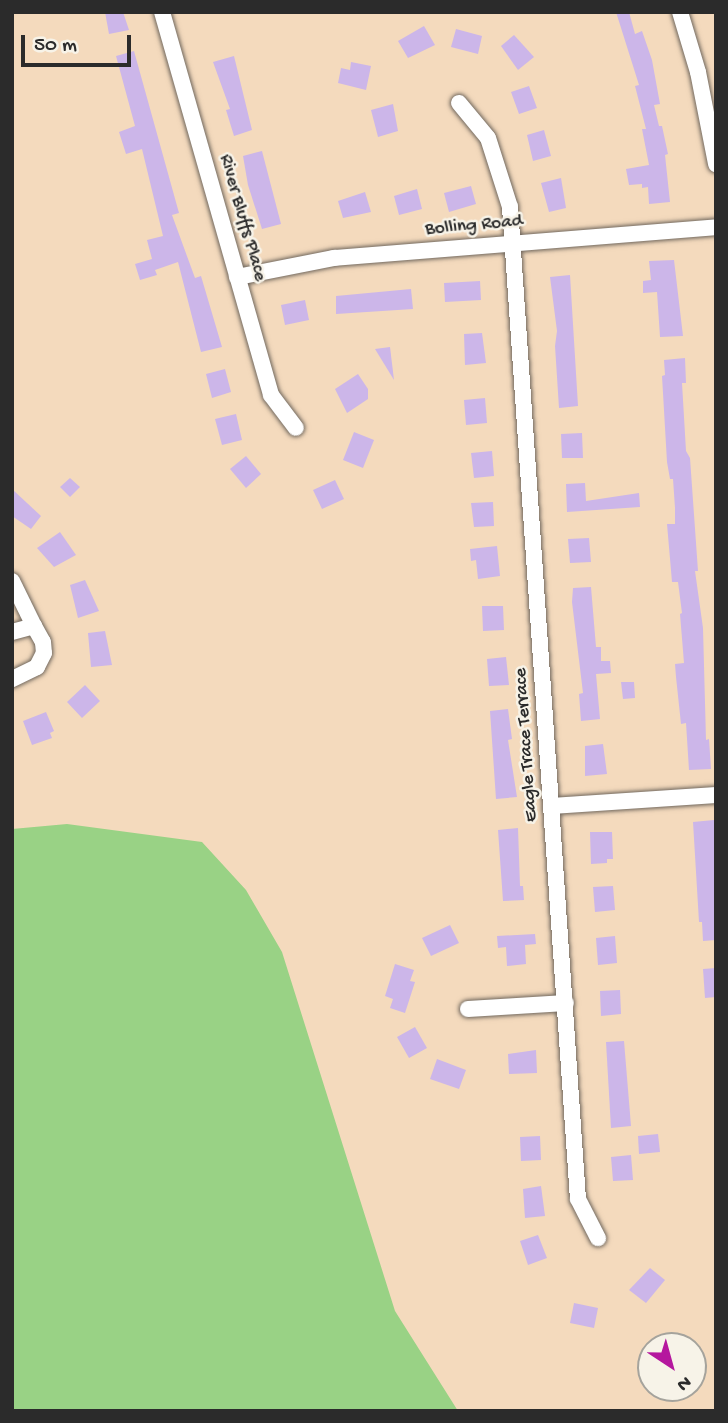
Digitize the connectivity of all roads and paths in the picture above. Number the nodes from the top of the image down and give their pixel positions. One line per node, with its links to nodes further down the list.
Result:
1 (162, 12): 7 (street, River Bluffs Place)
2 (680, 12): 4 (street)
3 (459, 103): 6 (street, Eagle Trace Terrace)
4 (716, 164)
5 (716, 227): 6 (street, Bolling Road)
6 (513, 244): 7 (street, Bolling Road); 14 (street, Eagle Trace Terrace)
7 (237, 277): 8 (street, River Bluffs Place)
8 (296, 428)
9 (12, 581): 10 (street)
10 (34, 626): 11 (street); 12 (street)
11 (12, 632)
12 (12, 679)
13 (716, 795): 14 (street)
14 (552, 806): 15 (street, Eagle Trace Terrace)
15 (565, 1003): 16 (street); 17 (street, Eagle Trace Terrace)
16 (468, 1009)
17 (598, 1238)

